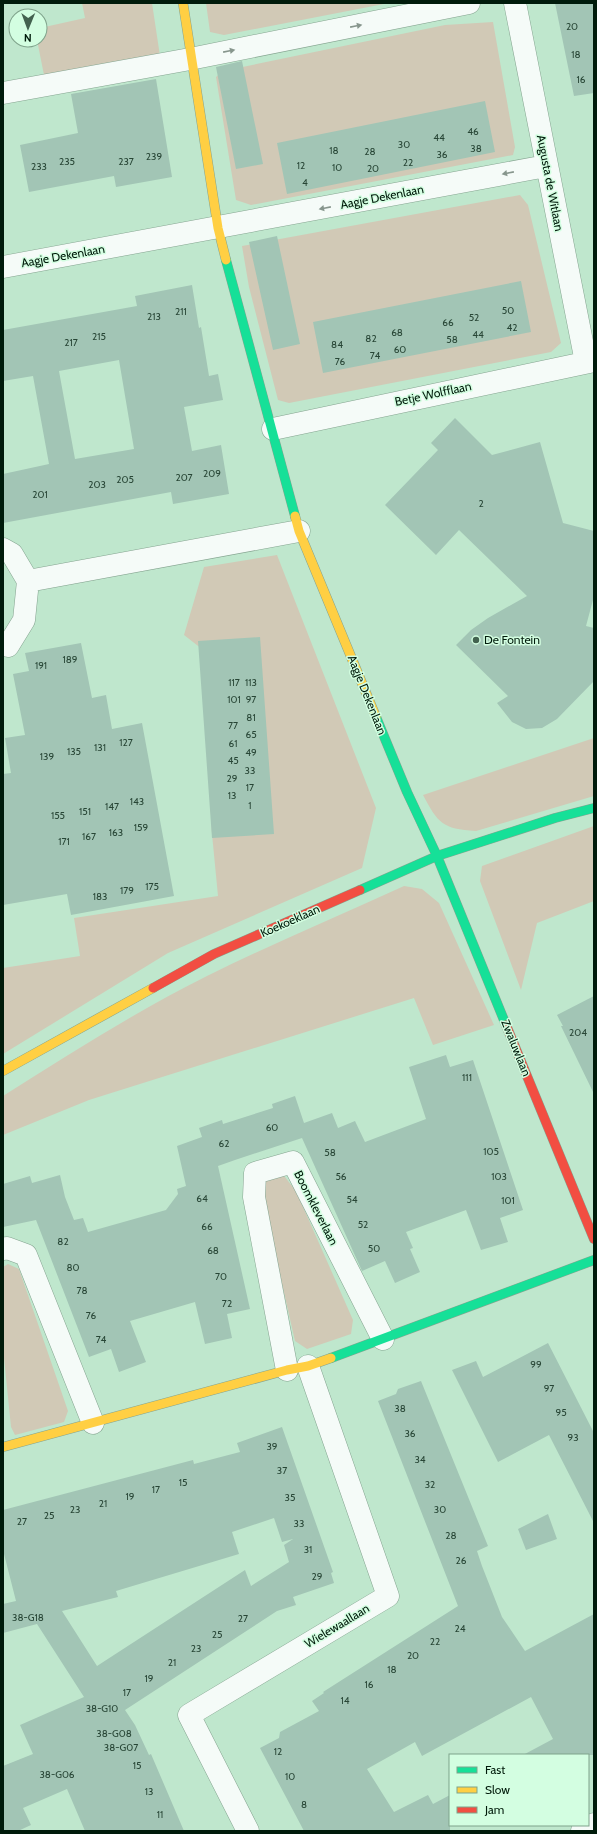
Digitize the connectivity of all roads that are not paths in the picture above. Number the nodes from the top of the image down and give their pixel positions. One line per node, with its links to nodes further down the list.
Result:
1 (183, 3): 4 (street, Aagje Dekenlaan)
2 (469, 3): 4 (street, one-way to 2)
3 (515, 3): 6 (street, Augusta de Witlaan)
4 (190, 58): 5 (street); 7 (street, Aagje Dekenlaan)
5 (3, 94)
6 (546, 166): 7 (street, Aagje Dekenlaan, one-way to 7); 9 (street, Augusta de Witlaan)
7 (218, 228): 8 (street, Aagje Dekenlaan); 10 (street, Aagje Dekenlaan)
8 (3, 267)
9 (590, 361): 10 (street, Betje Wolfflaan)
10 (273, 429): 11 (street, Aagje Dekenlaan)
11 (299, 531): 13 (street); 16 (street, Aagje Dekenlaan)
12 (3, 549): 13 (street)
13 (28, 581): 14 (street)
14 (8, 646)
15 (594, 808): 16 (street, Koekoeklaan)
16 (437, 856): 17 (street, Koekoeklaan); 18 (street, Zwaluwlaan)
17 (3, 1071)
18 (594, 1240)
19 (3, 1249): 24 (street)
20 (594, 1260): 21 (street)
21 (383, 1339): 22 (street); 23 (street, Boomkleverlaan)
22 (308, 1366): 23 (street); 27 (street, Wielewaallaan)
23 (287, 1370): 24 (street)
24 (92, 1423): 25 (street)
25 (3, 1447)
26 (594, 1824): 28 (street)
27 (248, 1831)
28 (582, 1831)

